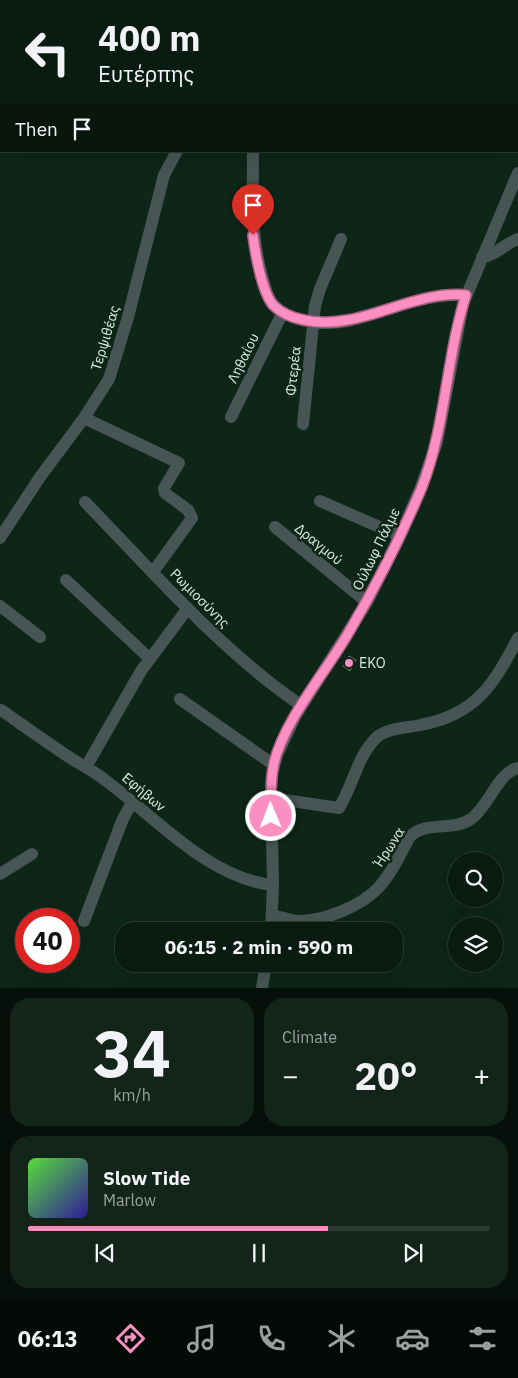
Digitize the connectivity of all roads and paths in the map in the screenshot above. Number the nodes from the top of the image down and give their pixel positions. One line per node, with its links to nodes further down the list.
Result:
1 (176, 152): 11 (street, Τερψιθέας)
2 (253, 152): 8 (street)
3 (518, 173): 6 (street, Ούλωφ Πάλμε)
4 (341, 239): 9 (street, Φτερέα)
5 (518, 239): 6 (street)
6 (482, 257): 7 (street, Ούλωφ Πάλμε)
7 (466, 295): 9 (street); 16 (street, Ούλωφ Πάλμε)
8 (283, 312): 9 (street); 10 (street, Ληθαίου)
9 (313, 322): 12 (street, Φτερέα)
10 (231, 417)
11 (84, 418): 17 (street, Τερψιθέας); 18 (street)
12 (303, 424)
13 (320, 501): 16 (street)
14 (85, 502): 18 (street, Ρωμιοσύνης)
15 (275, 527): 20 (street, Δραγμού)
16 (400, 536): 20 (street, Ούλωφ Πάλμε)
17 (0, 538)
18 (153, 572): 22 (street, Ρωμιοσύνης)
19 (66, 580): 25 (street)
20 (367, 602): 27 (street, Ούλωφ Πάλμε)
21 (0, 606): 23 (street)
22 (188, 608): 25 (street); 27 (street, Ρωμιοσύνης)
23 (40, 636)
24 (518, 638): 32 (street)
25 (149, 658): 30 (street)
26 (180, 699): 29 (street)
27 (302, 706): 29 (street, Ούλωφ Πάλμε)
28 (1, 710): 30 (street, Εφήβων)
29 (274, 765): 32 (street, Ούλωφ Πάλμε)
30 (86, 768): 33 (street, Εφήβων)
31 (518, 768): 37 (street, Ήρωνα)
32 (271, 798): 36 (street, Ούλωφ Πάλμε)
33 (132, 802): 36 (street, Εφήβων); 38 (street)
34 (32, 854): 35 (street)
35 (0, 874)
36 (273, 885): 37 (street, Ούλωφ Πάλμε)
37 (272, 915): 39 (street, Ούλωφ Πάλμε)
38 (84, 921)
39 (272, 922)
40 (265, 972): 41 (street)
41 (262, 988)

